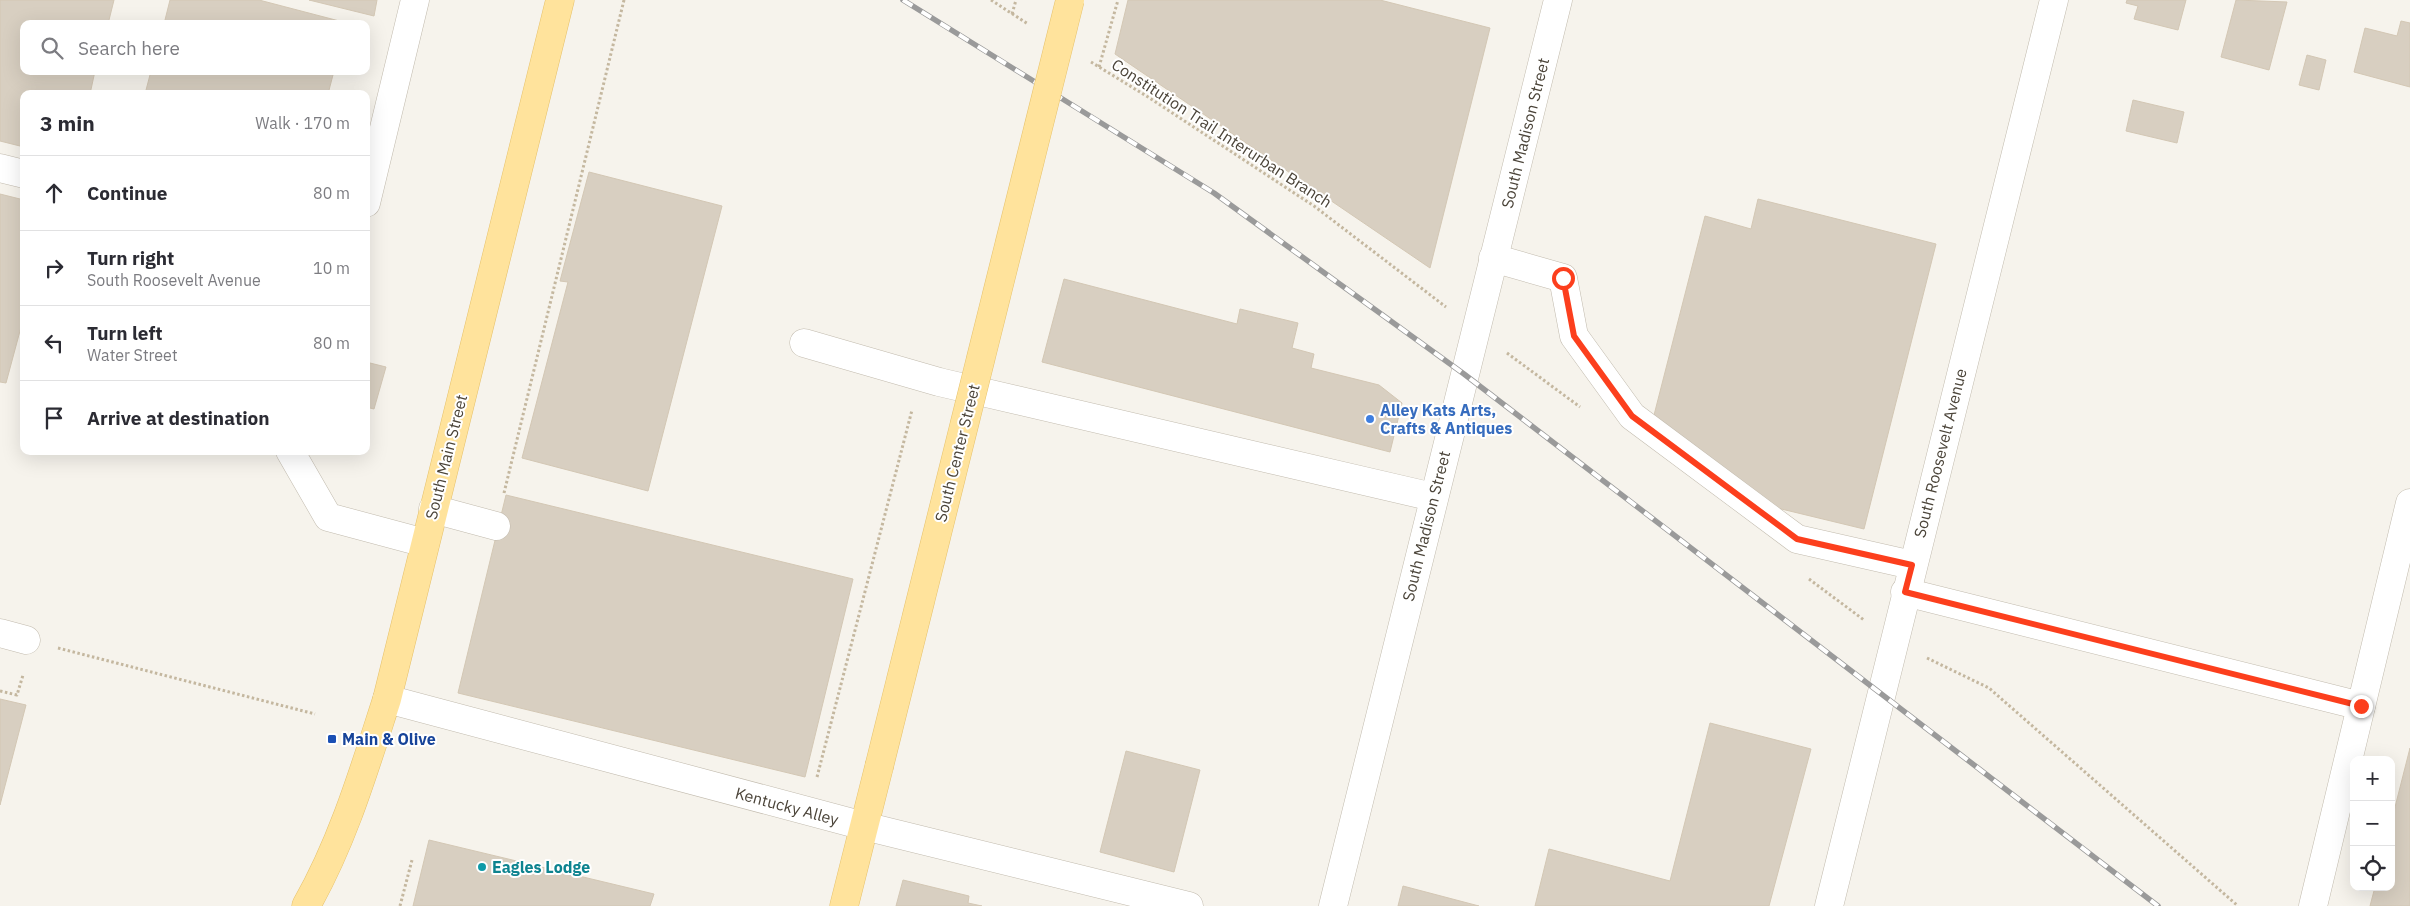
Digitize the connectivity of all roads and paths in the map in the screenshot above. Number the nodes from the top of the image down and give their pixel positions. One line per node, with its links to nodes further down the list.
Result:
1 (415, 0): 16 (street)
2 (560, 0): 24 (main road, South Main Street)
3 (624, 0): 25 (path)
4 (991, 0): 10 (path)
5 (1016, 0): 10 (path)
6 (1070, 0): 38 (main road, South Center Street, bridge)
7 (1118, 0): 13 (path)
8 (1558, 0): 17 (street, South Madison Street)
9 (2054, 0): 27 (street, South Roosevelt Avenue)
10 (1012, 14): 11 (path)
11 (1036, 29)
12 (1083, 57): 13 (path, Constitution Trail Interurban Branch)
13 (1099, 67): 18 (path, Constitution Trail Interurban Branch)
14 (0, 168): 15 (street)
15 (20, 173)
16 (370, 187)
17 (1494, 258): 22 (street, South Madison Street); 27 (street)
18 (1433, 297)
19 (804, 343): 20 (street)
20 (921, 376): 22 (street); 37 (path)
21 (292, 455): 26 (street)
22 (1433, 497): 45 (street, South Madison Street)
23 (2410, 503): 35 (street)
24 (433, 509): 25 (street); 26 (main road, South Main Street)
25 (496, 526)
26 (425, 543): 34 (main road, South Main Street)
27 (1912, 565): 28 (street, South Roosevelt Avenue)
28 (1905, 592): 35 (street); 46 (street, South Roosevelt Avenue)
29 (0, 633): 30 (street)
30 (26, 640)
31 (57, 647): 36 (path)
32 (25, 669): 33 (path)
33 (0, 691)
34 (387, 700): 38 (street, Kentucky Alley); 41 (main road, South Main Street)
35 (2361, 706): 47 (street)
36 (315, 714)
37 (816, 781)
38 (864, 826): 40 (street, Kentucky Alley); 43 (main road, South Center Street)
39 (412, 860): 42 (path)
40 (1141, 900): 44 (street, Kentucky Alley)
41 (306, 906)
42 (400, 906)
43 (844, 906)
44 (1189, 906)
45 (1333, 906)
46 (1829, 906)
47 (2313, 906)

